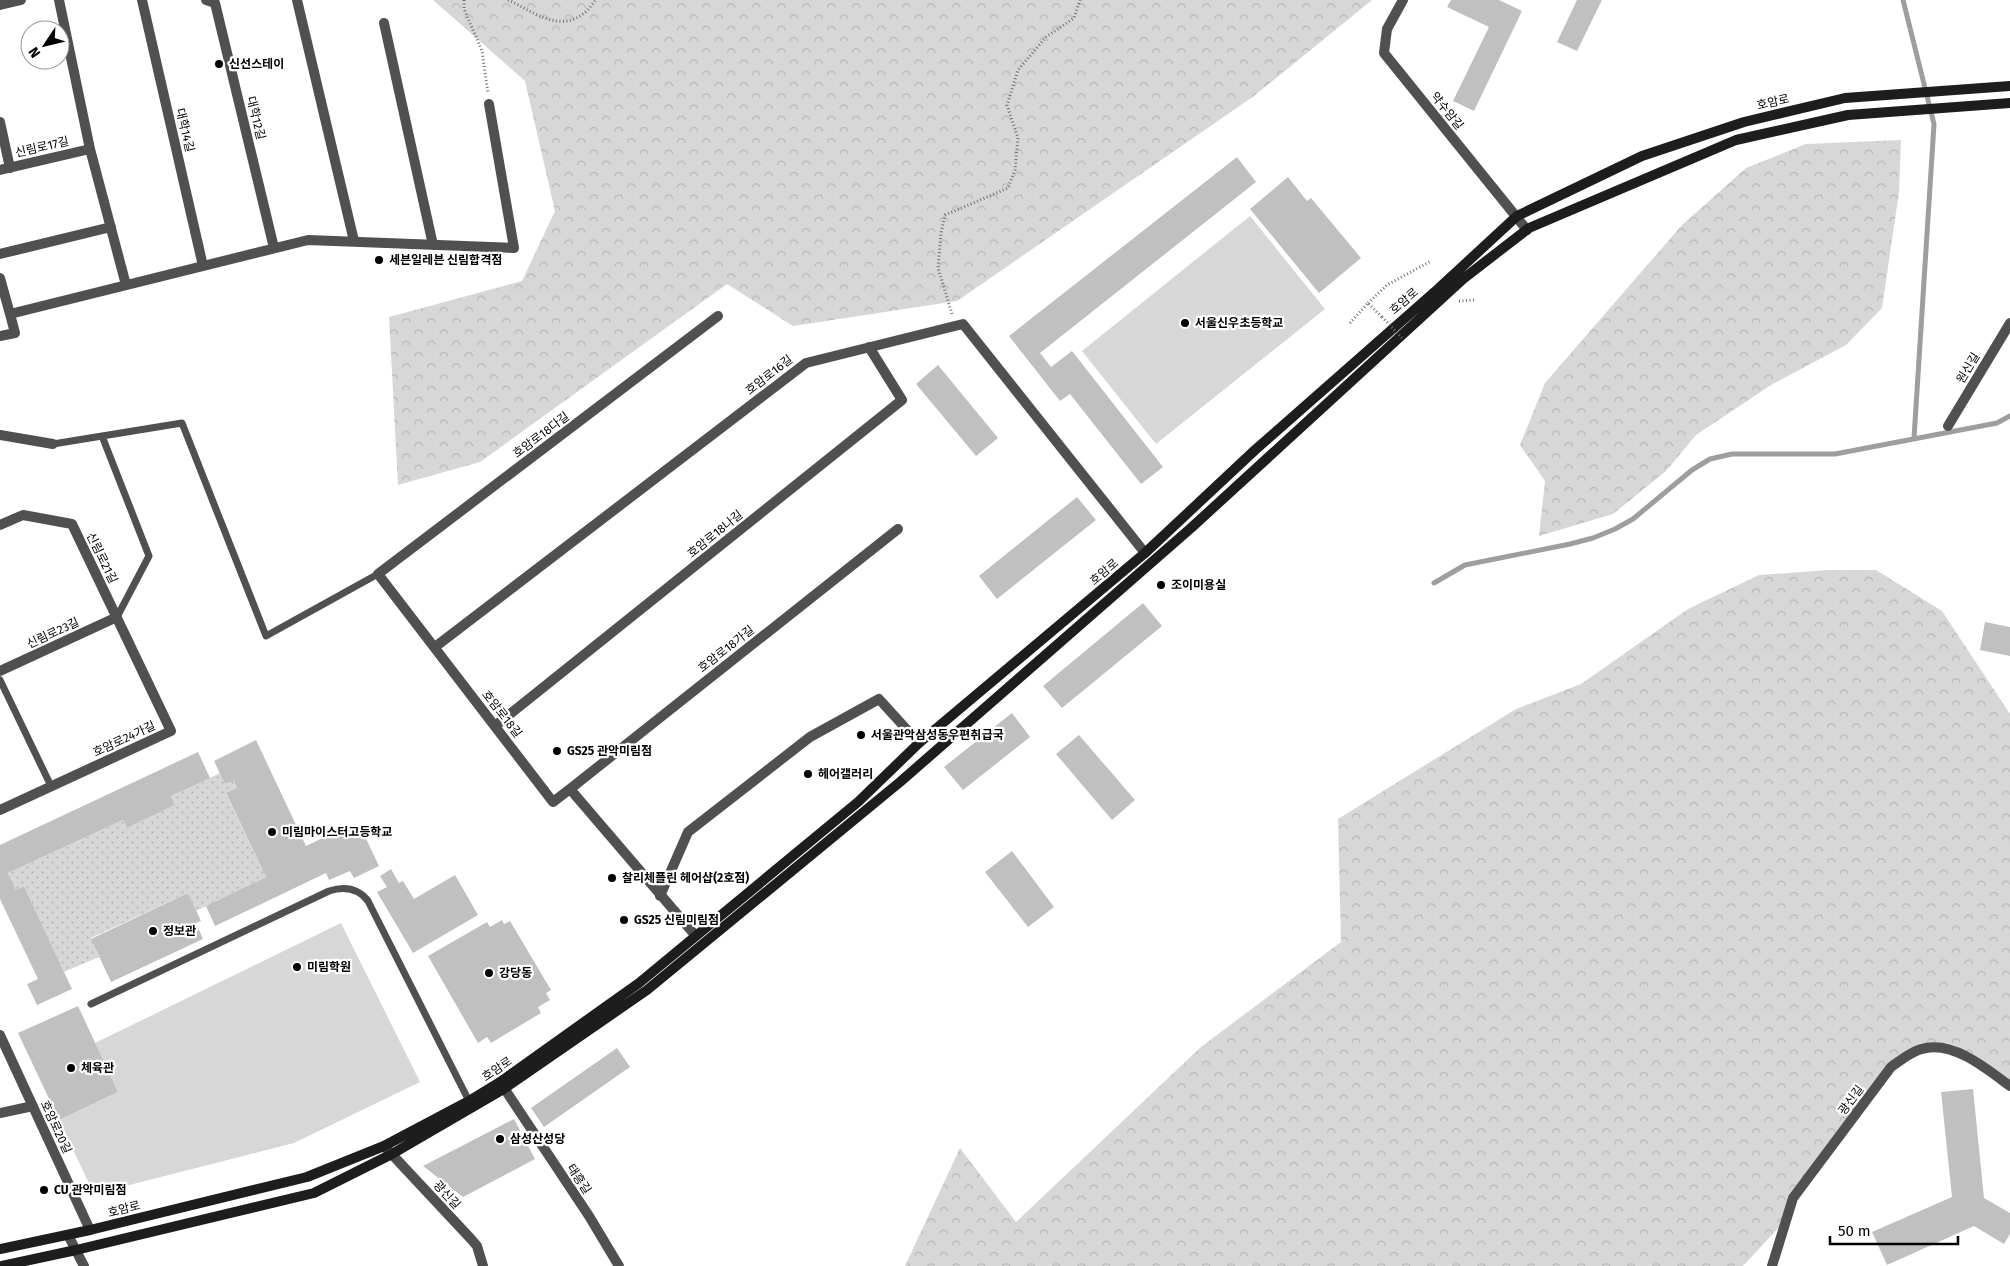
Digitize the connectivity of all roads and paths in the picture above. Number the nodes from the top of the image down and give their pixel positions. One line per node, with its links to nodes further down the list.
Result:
1 (21, 0): 11 (street)
2 (58, 0): 17 (street)
3 (142, 0): 27 (street, 대학14길)
4 (206, 0): 24 (street, 대학12길)
5 (297, 0): 22 (street)
6 (464, 0): 15 (path)
7 (508, 0): 8 (path)
8 (596, 0)
9 (1080, 0): 35 (path)
10 (1402, 0): 19 (street, 약수암길)
11 (0, 5)
12 (384, 24): 23 (street)
13 (2010, 86): 19 (main road, 호암로)
14 (2010, 103): 21 (main road)
15 (489, 104): 23 (street)
16 (0, 122): 18 (street)
17 (90, 149): 18 (street, 신림로17길); 20 (street)
18 (5, 169)
19 (1517, 216): 21 (street, 약수암길); 45 (main road, 호암로)
20 (111, 227): 25 (street); 29 (street)
21 (1527, 230): 60 (main road)
22 (354, 241): 23 (street); 24 (street)
23 (433, 245)
24 (274, 248): 27 (street)
25 (0, 254)
26 (1430, 261): 30 (path)
27 (203, 266): 29 (street)
28 (0, 278): 31 (street)
29 (126, 285): 31 (street)
30 (1369, 304): 33 (path); 37 (path, bridge)
31 (10, 314): 36 (street)
32 (718, 316): 46 (street, 호암로18다길)
33 (1350, 323)
34 (2010, 323): 39 (street, 원신길)
35 (955, 326): 38 (street, 호암로16길); 45 (street)
36 (0, 336)
37 (1403, 339)
38 (869, 347): 48 (street, 호암로16길); 51 (street, 호암로18나길)
39 (1948, 426)
40 (0, 435): 42 (street)
41 (102, 436): 42 (lane); 46 (lane); 47 (lane)
42 (53, 444)
43 (0, 525): 47 (street, 신림로21길)
44 (898, 529): 54 (street, 호암로18가길)
45 (1145, 553): 52 (main road, 호암로)
46 (378, 574): 48 (street, 호암로18길)
47 (117, 617): 49 (street, 신림로23길); 53 (street, 호암로24가길)
48 (435, 648): 51 (street, 호암로18길)
49 (0, 671)
50 (0, 680): 53 (lane)
51 (495, 726): 54 (street, 호암로18길)
52 (919, 743): 56 (street); 57 (main road, 호암로)
53 (51, 786): 55 (street, 호암로24가길)
54 (570, 789): 56 (street)
55 (0, 810)
56 (660, 896): 57 (street)
57 (695, 936): 60 (main road, 호암로)
58 (90, 1004): 62 (lane)
59 (0, 1035): 63 (street, 호암로20길)
60 (502, 1086): 62 (main road, 호암로); 66 (main road); 74 (street, 태흥길)
61 (2010, 1086): 75 (street, 광신길)
62 (469, 1101): 65 (main road, 호암로)
63 (33, 1106): 64 (street); 67 (street, 호암로20길)
64 (0, 1113)
65 (384, 1146): 66 (street, 광신길); 67 (main road, 호암로)
66 (392, 1154): 70 (main road); 73 (street, 광신길)
67 (90, 1230): 68 (main road, 호암로)
68 (68, 1234): 69 (main road, 호암로); 70 (street)
69 (0, 1249)
70 (76, 1250): 71 (main road); 72 (street)
71 (2, 1266)
72 (84, 1266)
73 (483, 1266)
74 (619, 1266)
75 (1772, 1266)

